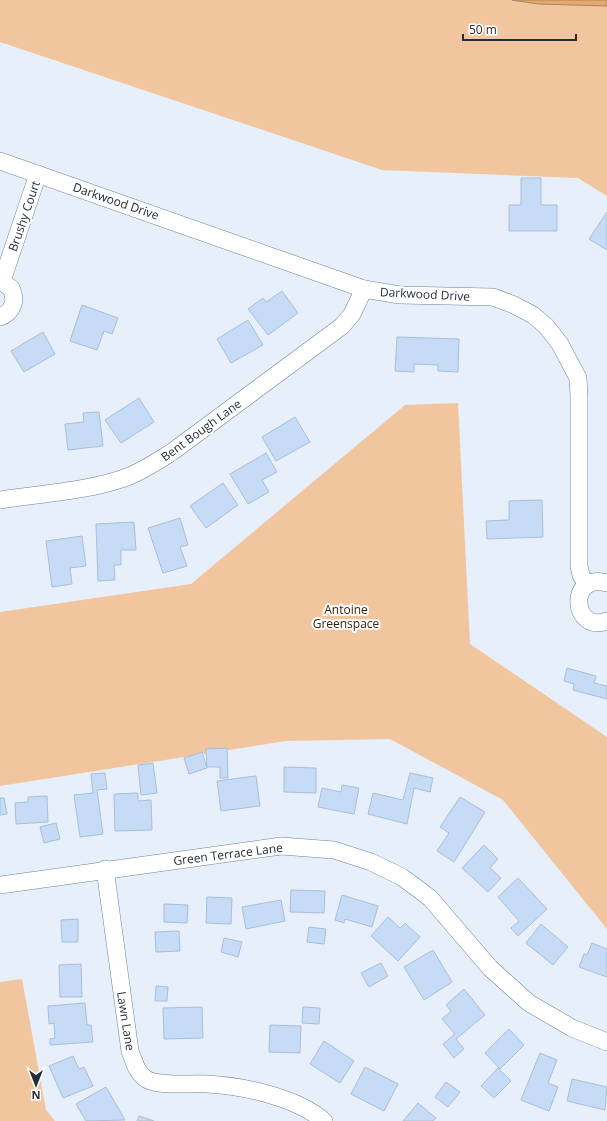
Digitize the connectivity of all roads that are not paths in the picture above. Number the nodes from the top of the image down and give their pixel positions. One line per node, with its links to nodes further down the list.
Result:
1 (0, 161): 2 (street, Darkwood Drive)
2 (38, 174): 3 (street, Brushy Court); 4 (street, Darkwood Drive)
3 (1, 281): 5 (street, Brushy Court)
4 (364, 289): 6 (street, Bent Bough Lane); 8 (street, Darkwood Drive)
5 (0, 317)
6 (0, 500)
7 (607, 583): 8 (street)
8 (587, 585): 9 (street)
9 (607, 621)
10 (105, 870): 11 (street, Green Terrace Lane); 12 (street, Green Terrace Lane); 13 (street, Lawn Lane)
11 (0, 885)
12 (607, 1042)
13 (324, 1121)

